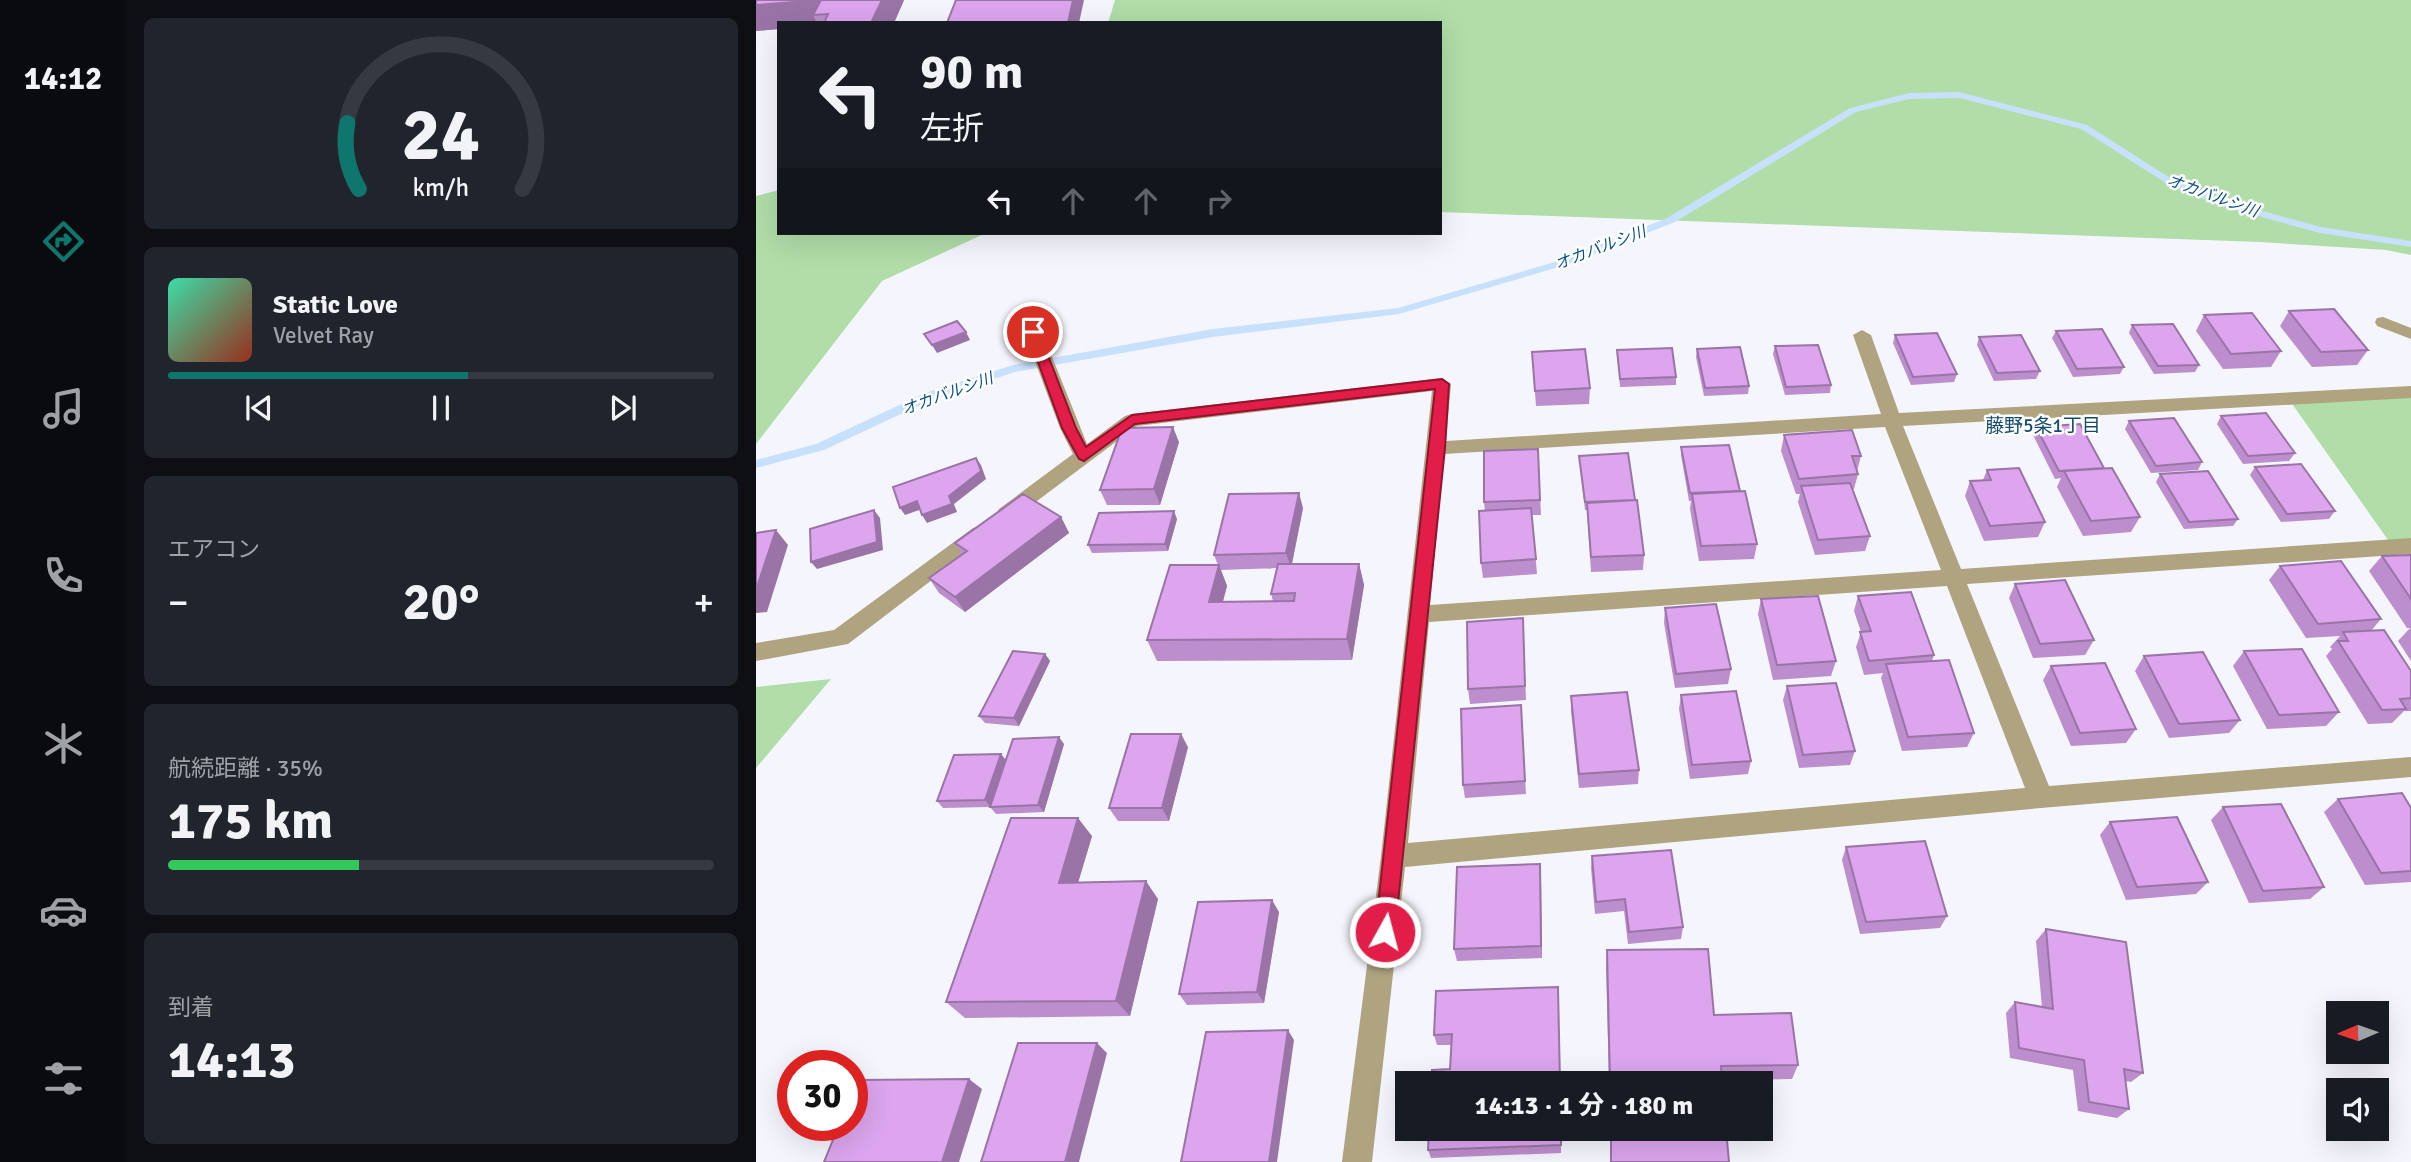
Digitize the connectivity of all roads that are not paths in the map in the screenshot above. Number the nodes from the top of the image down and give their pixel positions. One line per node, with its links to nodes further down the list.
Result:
1 (2383, 322): 3 (street)
2 (1033, 332): 8 (street)
3 (2411, 334)
4 (1862, 335): 6 (street)
5 (2411, 392): 6 (street)
6 (1892, 420): 7 (street); 10 (street)
7 (1437, 448): 8 (street); 11 (street)
8 (1084, 456): 12 (street)
9 (2411, 546): 10 (street)
10 (1954, 576): 11 (street); 14 (street)
11 (1419, 614): 15 (street)
12 (756, 652)
13 (2411, 767): 14 (street)
14 (2041, 797): 15 (street)
15 (1394, 856): 16 (street)
16 (1356, 1162)

